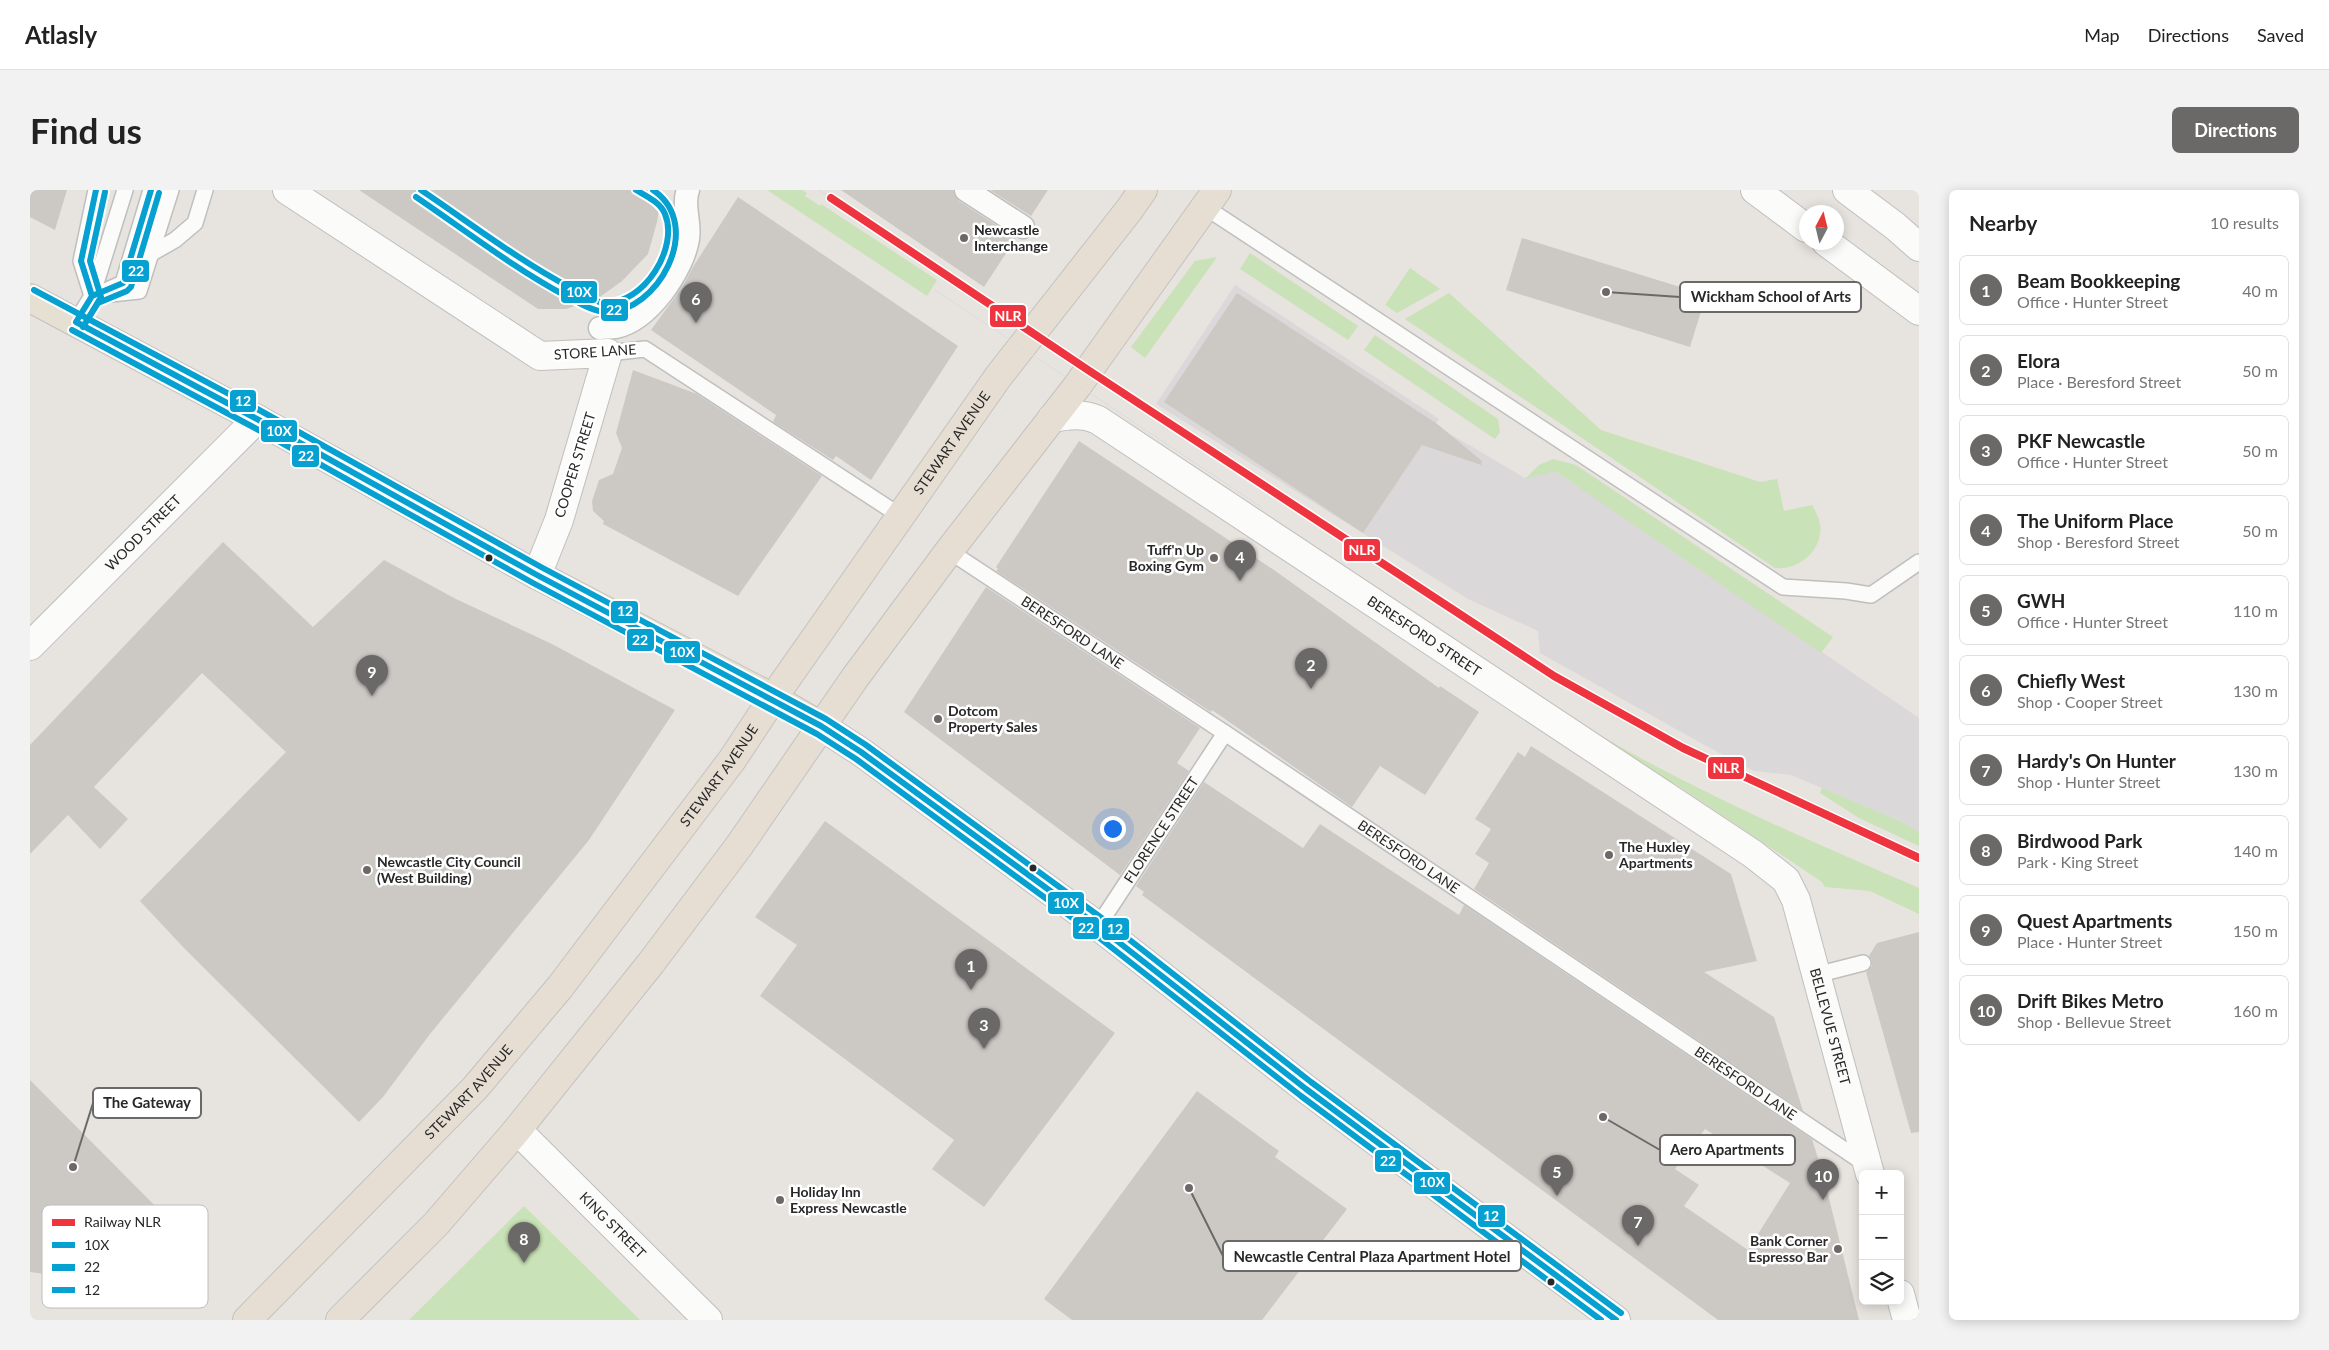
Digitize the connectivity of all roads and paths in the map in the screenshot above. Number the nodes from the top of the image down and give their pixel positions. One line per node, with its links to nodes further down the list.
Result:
1 (96, 190): 18 (lane)
2 (125, 190): 18 (lane)
3 (151, 190): 18 (lane)
4 (170, 190): 17 (lane)
5 (205, 190): 17 (lane)
6 (286, 190): 23 (street, STORE LANE)
7 (688, 190): 22 (street)
8 (966, 190): 14 (street)
9 (1143, 190): 26 (highway, STEWART AVENUE)
10 (1755, 190): 13 (street)
11 (1846, 190): 15 (street)
12 (1211, 199): 24 (highway); 28 (lane)
13 (1799, 223)
14 (1023, 227)
15 (1919, 247)
16 (1837, 250): 20 (street)
17 (152, 253): 18 (lane)
18 (92, 296): 21 (lane)
19 (30, 298): 21 (main road)
20 (1919, 311)
21 (76, 322): 25 (main road)
22 (600, 328)
23 (608, 354): 26 (lane, STORE LANE); 29 (street, COOPER STREET)
24 (1052, 418): 27 (highway); 34 (street, BERESFORD STREET)
25 (257, 419): 29 (main road); 30 (street, WOOD STREET)
26 (902, 517): 31 (highway, STEWART AVENUE)
27 (949, 552): 32 (highway); 33 (lane, BERESFORD LANE)
28 (1919, 562)
29 (537, 575): 31 (main road)
30 (30, 646)
31 (773, 698): 32 (highway); 41 (highway, STEWART AVENUE)
32 (822, 726): 35 (street); 38 (highway)
33 (1225, 734): 35 (lane, FLORENCE STREET); 39 (lane, BERESFORD LANE)
34 (1786, 880): 37 (street, BELLEVUE STREET)
35 (1098, 926): 44 (street)
36 (1863, 963): 37 (lane)
37 (1816, 975): 39 (street, BELLEVUE STREET)
38 (517, 1130): 42 (highway); 43 (street, KING STREET)
39 (1869, 1170)
40 (1903, 1305): 45 (street)
41 (247, 1320)
42 (340, 1320)
43 (708, 1320)
44 (1616, 1320)
45 (1907, 1320)

